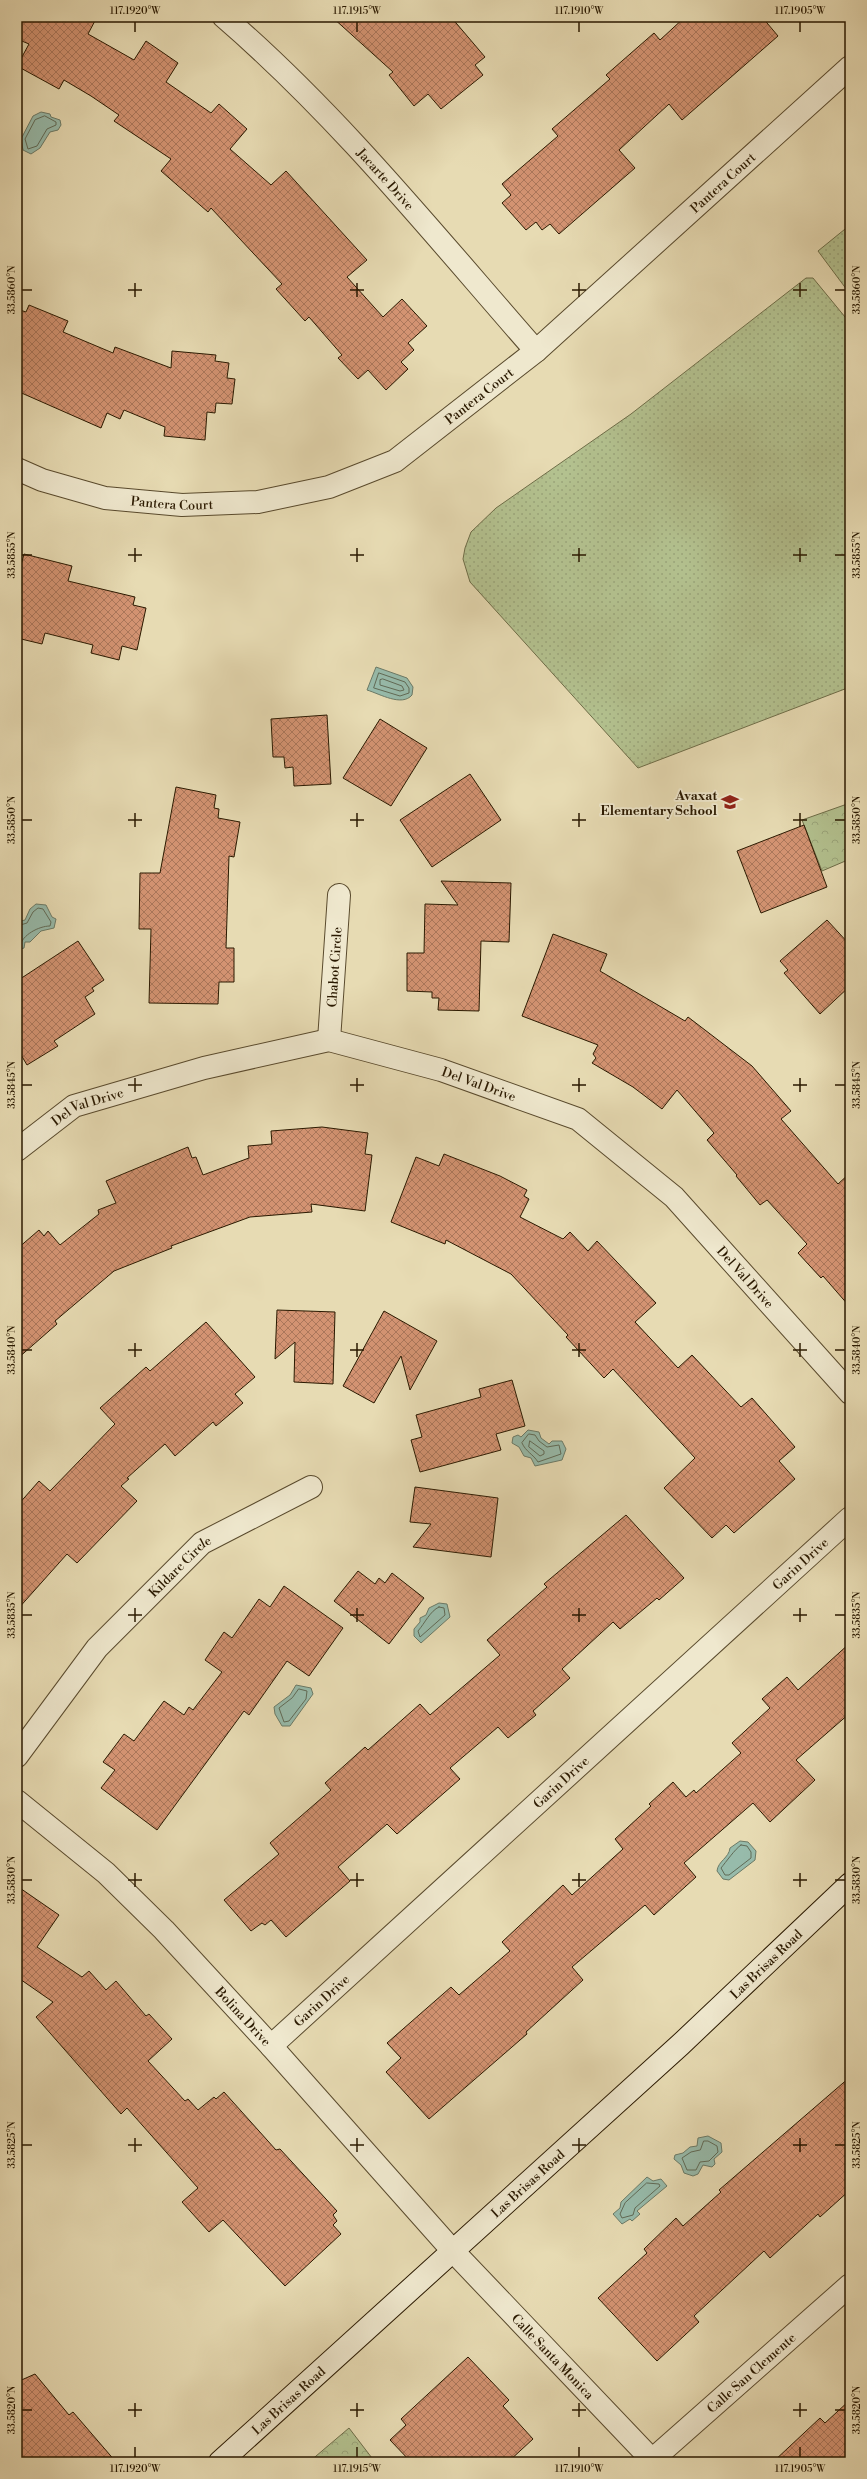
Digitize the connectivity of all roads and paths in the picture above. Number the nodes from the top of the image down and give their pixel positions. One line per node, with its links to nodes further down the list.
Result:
1 (224, 17): 3 (street, Jacarte Drive)
2 (850, 67): 3 (street, Pantera Court)
3 (536, 351): 4 (street, Pantera Court)
4 (17, 469)
5 (339, 895): 6 (street, Chabot Circle)
6 (328, 1040): 7 (street, Del Val Drive); 8 (street, Del Val Drive)
7 (17, 1150)
8 (850, 1393)
9 (311, 1487): 11 (street, Kildare Circle)
10 (850, 1518): 14 (street, Garin Drive)
11 (17, 1756)
12 (17, 1801): 14 (street, Bolina Drive)
13 (850, 1884): 15 (street, Las Brisas Road)
14 (271, 2046): 15 (street, Bolina Drive)
15 (452, 2250): 17 (street, Calle Santa Monica); 18 (street, Las Brisas Road)
16 (850, 2285): 17 (street, Calle San Clemente)
17 (653, 2461)
18 (220, 2462)

